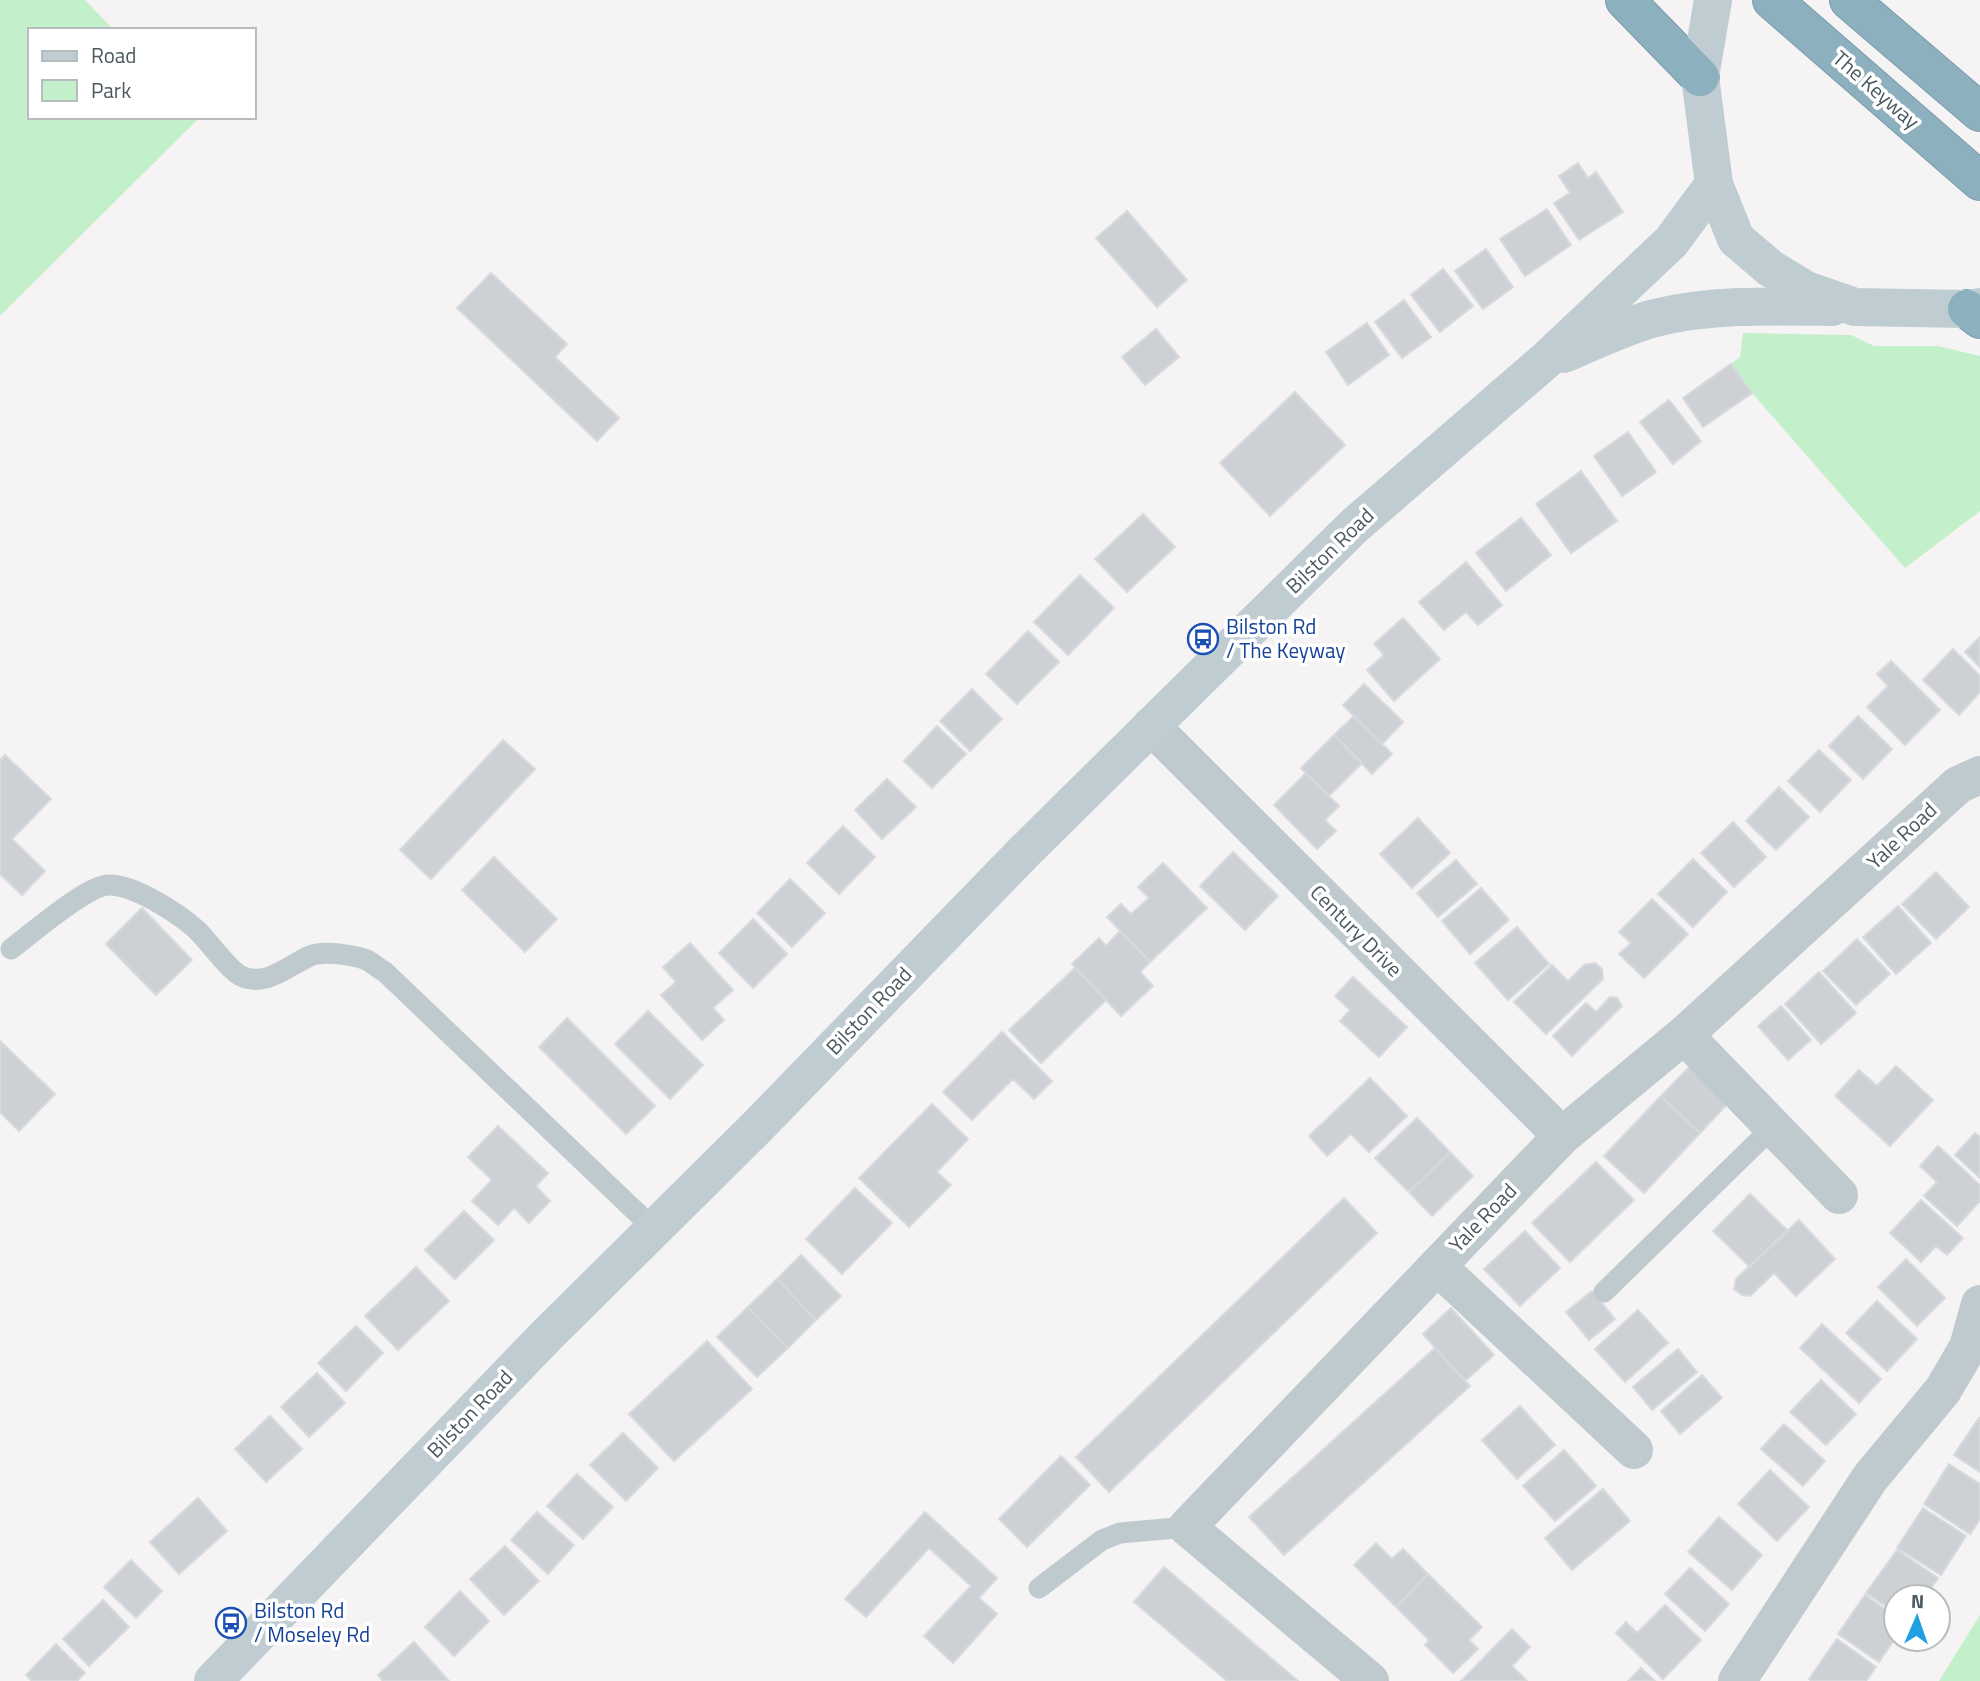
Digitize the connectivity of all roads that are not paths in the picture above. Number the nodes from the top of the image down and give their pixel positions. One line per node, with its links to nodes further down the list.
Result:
1 (1625, 0): 5 (highway)
2 (1713, 0): 5 (main road)
3 (1772, 0): 7 (highway, The Keyway)
4 (1849, 0): 6 (highway)
5 (1700, 77): 8 (main road)
6 (1980, 112)
7 (1980, 181)
8 (1714, 184): 9 (main road); 11 (main road, Bilston Road)
9 (1855, 307): 10 (main road, Bilston Road); 11 (main road, Bilston Road)
10 (1976, 312)
11 (1545, 361): 12 (main road, Bilston Road)
12 (1151, 726): 17 (street, Century Drive); 19 (main road, Bilston Road)
13 (1980, 775): 15 (street, Yale Road)
14 (11, 949): 19 (lane)
15 (1684, 1035): 16 (street); 17 (street, Yale Road)
16 (1773, 1127): 18 (street); 21 (lane)
17 (1562, 1136): 20 (street, Yale Road)
18 (1839, 1195)
19 (654, 1228): 26 (main road, Bilston Road)
20 (1437, 1266): 23 (street); 24 (street, Yale Road)
21 (1604, 1292)
22 (1980, 1304): 28 (street)
23 (1634, 1450)
24 (1187, 1528): 25 (lane); 27 (street)
25 (1039, 1588)
26 (213, 1681)
27 (1370, 1681)
28 (1737, 1681)

